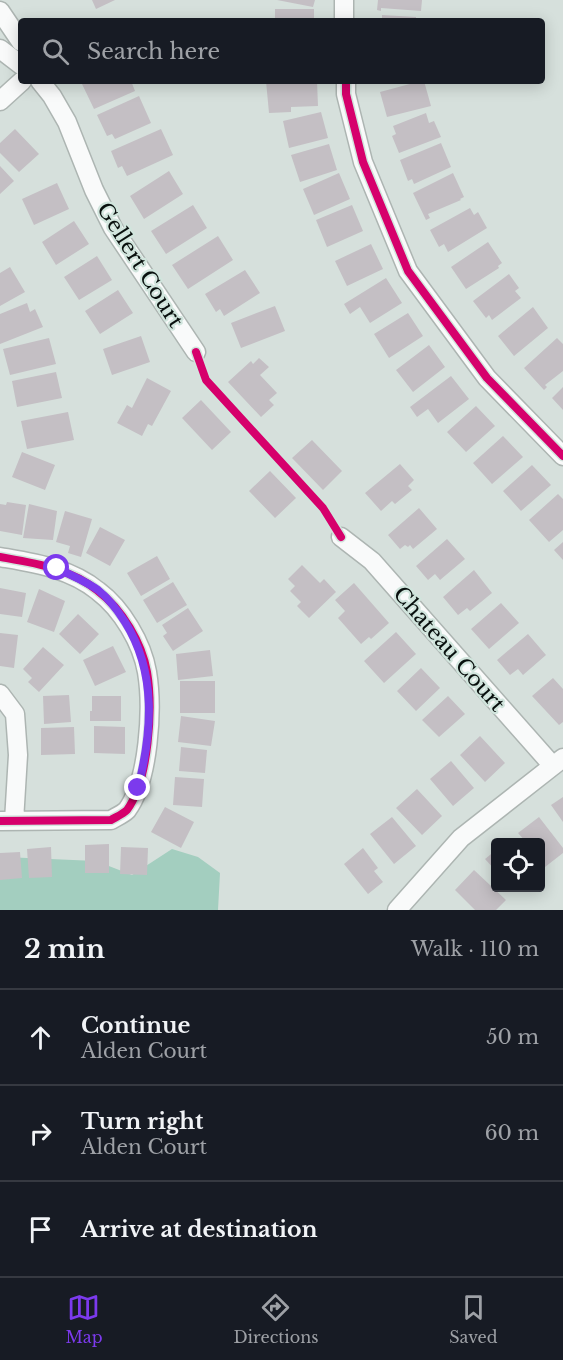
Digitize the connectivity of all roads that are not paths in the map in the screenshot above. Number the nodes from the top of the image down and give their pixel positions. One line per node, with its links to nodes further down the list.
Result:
1 (344, 0): 3 (street)
2 (0, 11): 4 (street)
3 (344, 18)
4 (18, 38)
5 (0, 49): 6 (street)
6 (18, 63)
7 (19, 84): 10 (street)
8 (42, 84): 11 (street, Gellert Court)
9 (346, 84): 12 (street)
10 (0, 101)
11 (196, 352)
12 (563, 456)
13 (340, 537): 16 (street, Chateau Court)
14 (0, 556): 17 (street)
15 (0, 694): 17 (street)
16 (558, 762): 18 (street)
17 (7, 821)
18 (397, 910)

